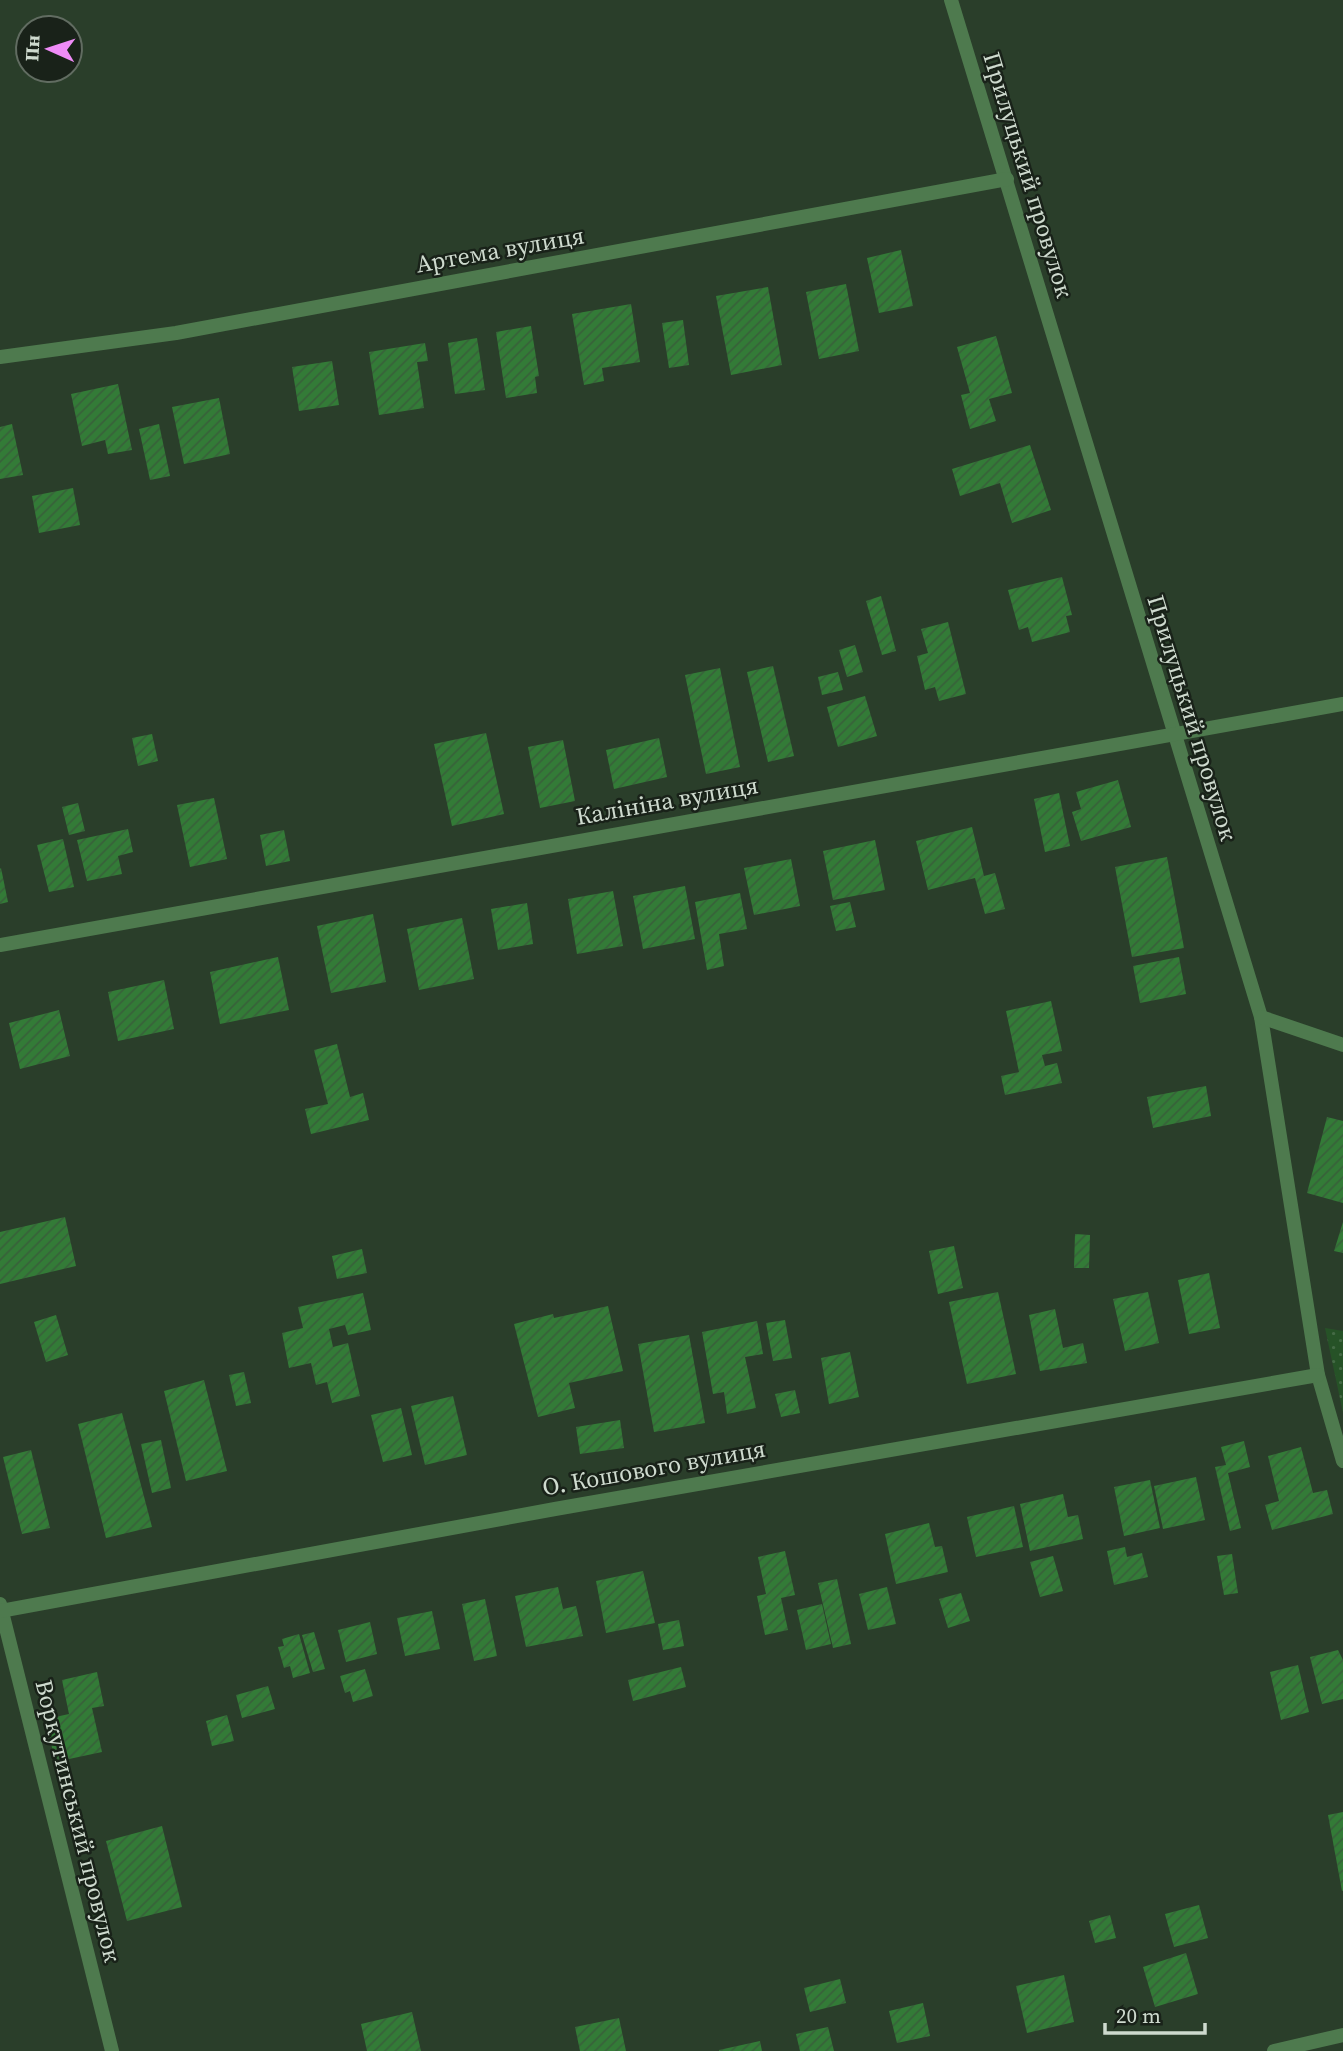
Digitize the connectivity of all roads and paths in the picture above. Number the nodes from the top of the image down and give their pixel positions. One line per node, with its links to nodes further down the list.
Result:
1 (951, 0): 2 (street, Прилуцький провулок)
2 (1007, 179): 3 (street, Артема вулиця); 5 (street, Прилуцький провулок)
3 (0, 357)
4 (1343, 704): 5 (street, Калініна вулиця)
5 (1172, 733): 6 (street, Калініна вулиця); 7 (street, Прилуцький провулок)
6 (0, 945)
7 (1261, 1017): 8 (street); 9 (street, Прилуцький провулок)
8 (1343, 1045)
9 (1318, 1375): 10 (street, Прилуцький провулок); 11 (street, О. Кошового вулиця)
10 (1343, 1461)
11 (1, 1608): 13 (street, Воркутинський провулок)
12 (1343, 2035): 14 (street)
13 (112, 2051)
14 (1274, 2051)

